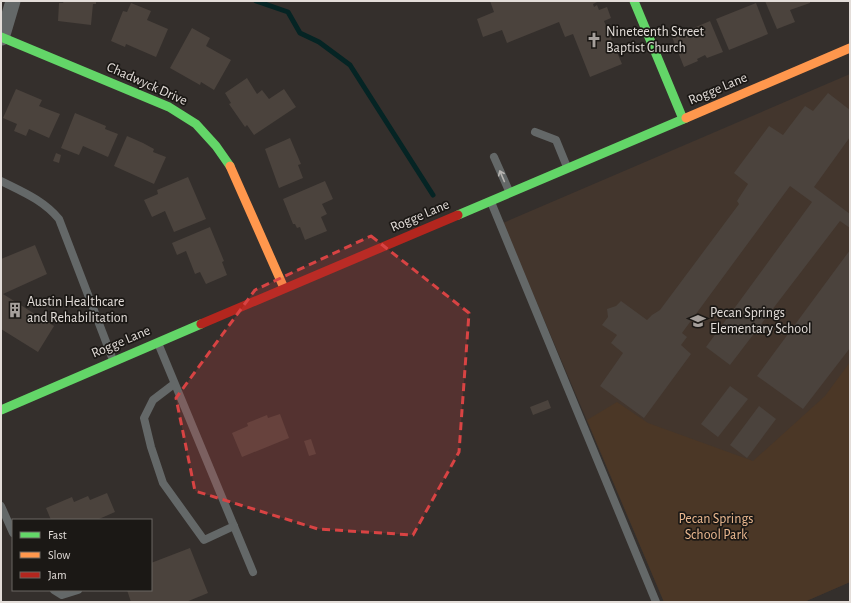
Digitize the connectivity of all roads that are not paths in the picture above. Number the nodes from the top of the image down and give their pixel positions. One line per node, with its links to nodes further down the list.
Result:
1 (13, 1): 3 (street)
2 (634, 1): 5 (street)
3 (2, 38): 12 (street, Chadwyck Drive)
4 (850, 48): 5 (street, Rogge Lane)
5 (683, 119): 8 (street, Rogge Lane)
6 (535, 132): 8 (lane)
7 (494, 157): 10 (lane, one-way to 7)
8 (568, 170): 10 (street, Rogge Lane)
9 (1, 181): 14 (lane)
10 (510, 194): 11 (street, Rogge Lane)
11 (491, 202): 12 (street, Rogge Lane); 23 (lane)
12 (284, 288): 13 (street, Rogge Lane)
13 (157, 342): 14 (street, Rogge Lane); 15 (lane)
14 (113, 361): 16 (street, Rogge Lane)
15 (174, 384): 18 (lane); 18 (lane)
16 (1, 410)
17 (1, 506): 19 (lane)
18 (234, 526): 20 (lane)
19 (12, 531)
20 (253, 572)
21 (56, 591): 22 (lane)
22 (75, 591)
23 (656, 602)

